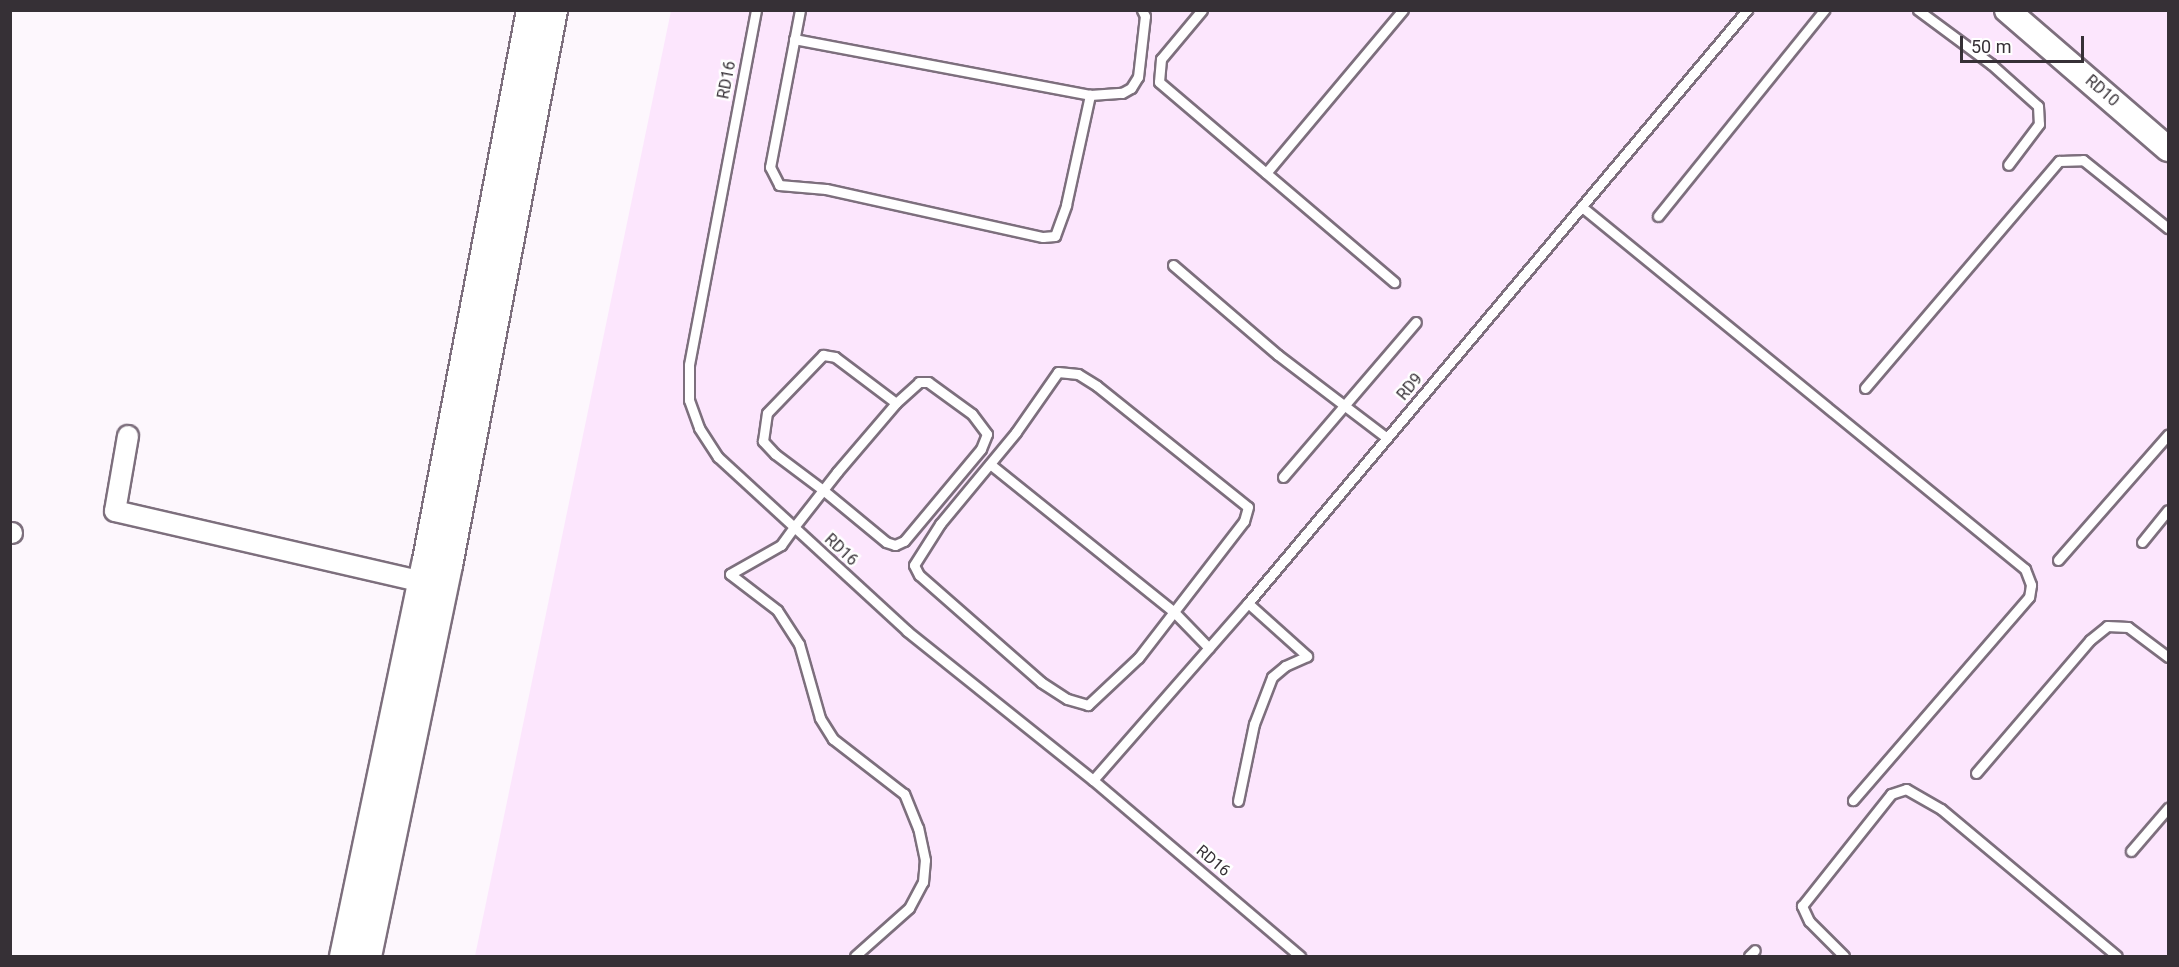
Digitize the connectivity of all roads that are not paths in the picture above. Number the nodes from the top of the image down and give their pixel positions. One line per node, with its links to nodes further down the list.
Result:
1 (530, 10): 36 (main road)
2 (553, 10): 36 (main road)
3 (756, 10): 33 (lane, RD16)
4 (800, 10): 12 (lane)
5 (1142, 10): 13 (lane)
6 (1202, 10): 16 (lane)
7 (1403, 10): 16 (lane)
8 (1747, 10): 17 (lane, RD9)
9 (1824, 10): 18 (lane)
10 (1918, 10): 15 (lane)
11 (2007, 10): 14 (street, RD10)
12 (794, 39): 13 (lane); 13 (lane)
13 (1090, 95)
14 (2169, 149)
15 (2008, 165)
16 (1266, 173): 21 (lane)
17 (1582, 207): 28 (lane, RD9); 43 (lane)
18 (1658, 216)
19 (2169, 228): 23 (lane)
20 (1173, 265): 25 (lane)
21 (1394, 282)
22 (1416, 322): 25 (lane)
23 (1865, 388)
24 (896, 403): 31 (lane); 31 (lane); 31 (lane)
25 (1347, 406): 28 (lane); 30 (lane)
26 (2169, 435): 35 (lane)
27 (128, 436): 36 (street)
28 (1387, 438): 37 (lane, RD9)
29 (990, 464): 38 (lane); 38 (lane); 38 (lane)
30 (1283, 477)
31 (823, 490): 33 (lane)
32 (2169, 510): 34 (lane)
33 (794, 527): 42 (lane, RD16); 50 (lane)
34 (2142, 542)
35 (2058, 560)
36 (433, 584): 48 (main road); 49 (main road)
37 (1248, 603): 39 (lane, RD9); 44 (lane)
38 (1174, 612): 39 (lane)
39 (1209, 648): 42 (lane, RD9)
40 (2169, 657): 41 (lane)
41 (1976, 773)
42 (1093, 780): 51 (lane, RD16)
43 (1853, 800)
44 (1238, 801)
45 (2169, 808): 46 (lane)
46 (2131, 851)
47 (2115, 956): 52 (lane)
48 (344, 957)
49 (367, 957)
50 (855, 957)
51 (1300, 957)
52 (1844, 957)

